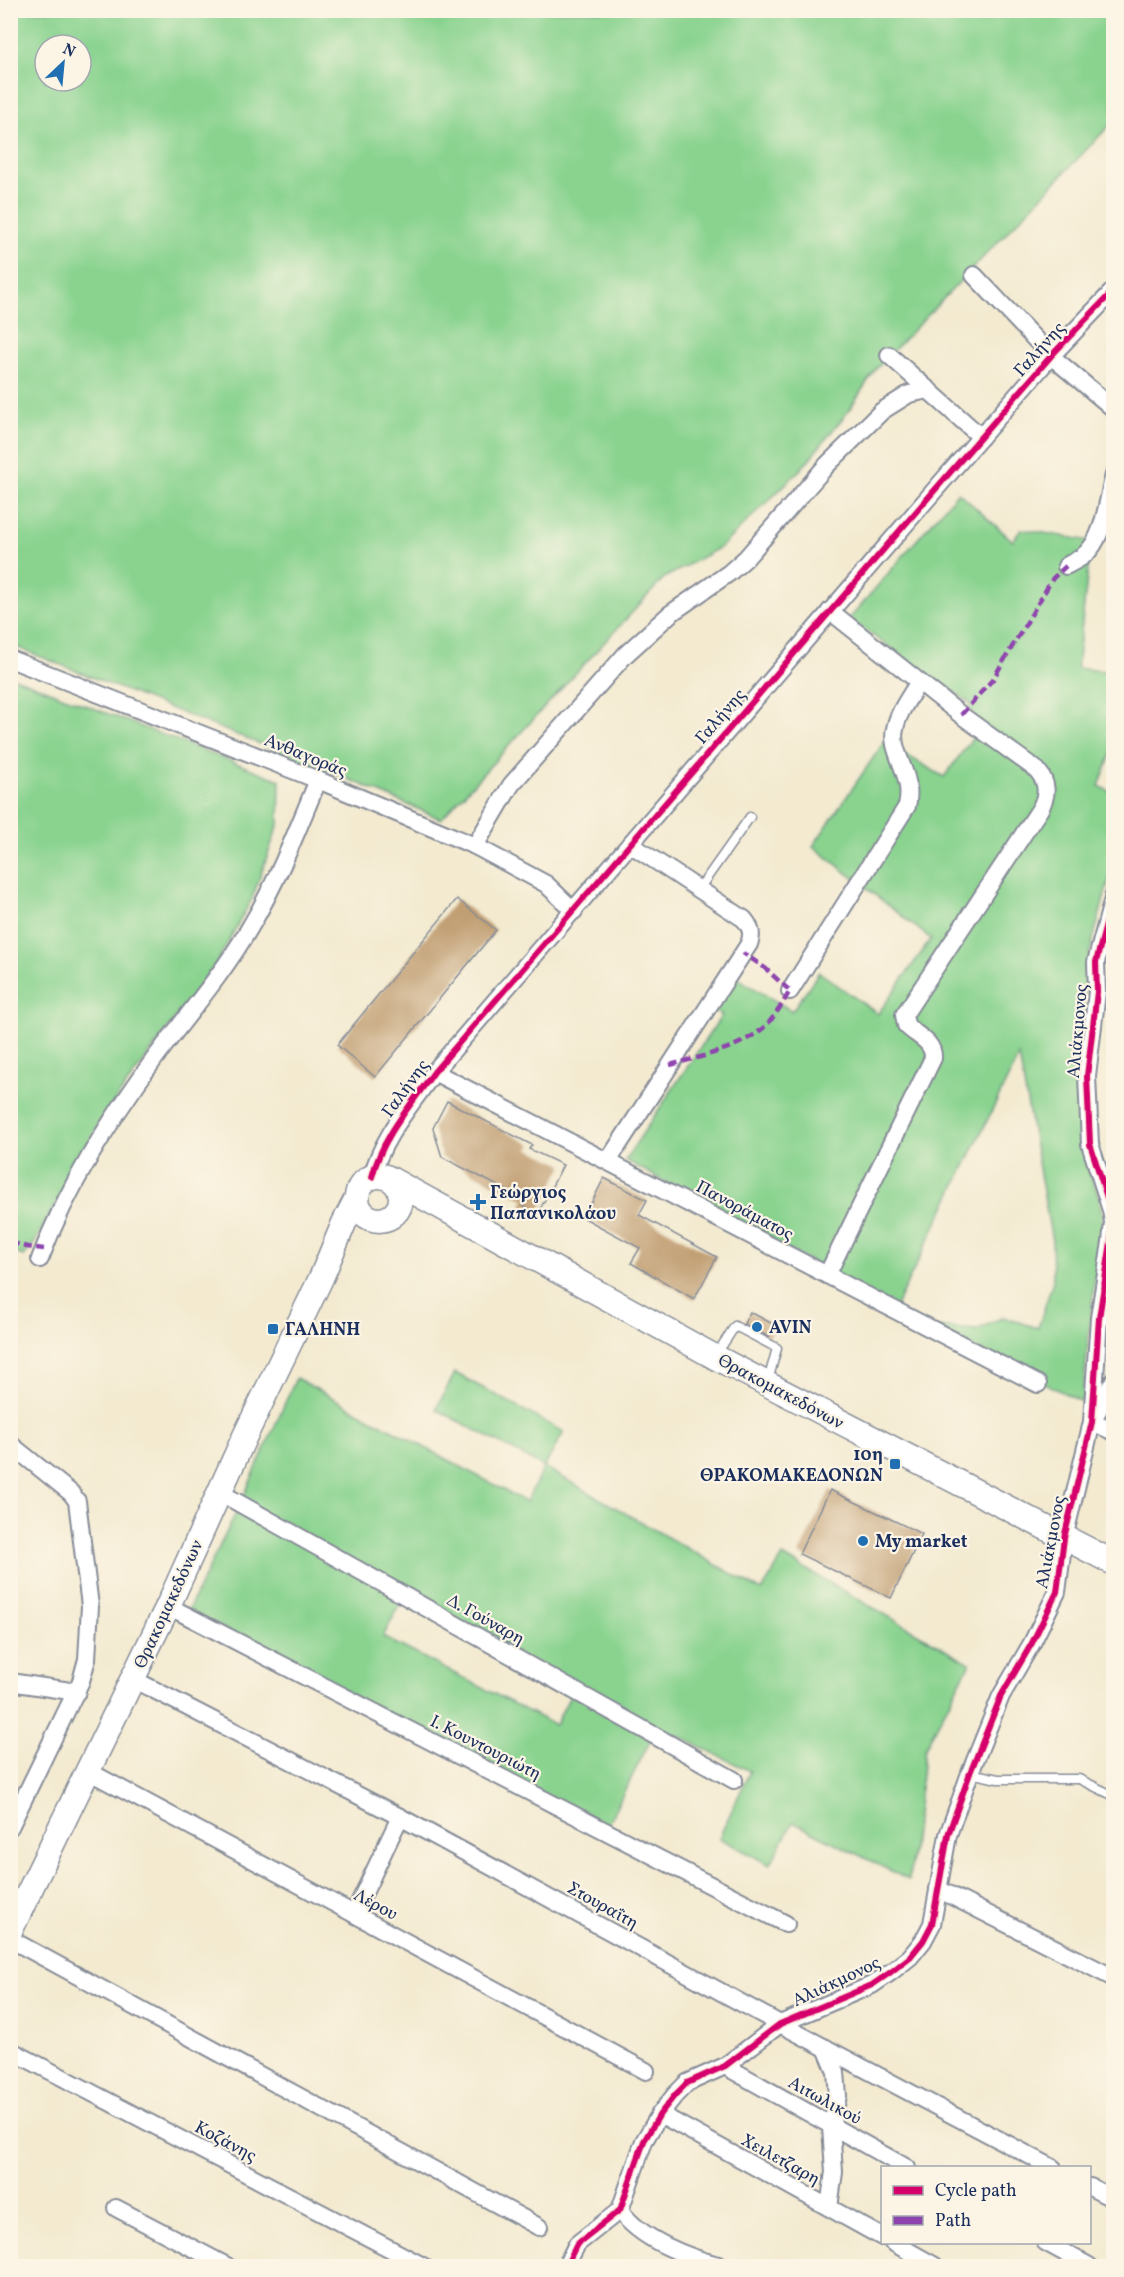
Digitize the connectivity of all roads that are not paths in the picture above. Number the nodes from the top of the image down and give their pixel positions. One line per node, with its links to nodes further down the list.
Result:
1 (974, 275): 4 (street)
2 (1113, 290): 4 (street, Γαλήνης)
3 (889, 355): 5 (street)
4 (1051, 356): 6 (street); 7 (street, Γαλήνης)
5 (929, 390): 7 (street); 16 (street)
6 (1113, 409)
7 (981, 437): 10 (street, Γαλήνης)
8 (1113, 475): 9 (street)
9 (1066, 566)
10 (830, 611): 12 (street); 15 (street, Γαλήνης)
11 (10, 659): 13 (street, Ανθαγοράς)
12 (918, 683): 20 (street); 29 (street)
13 (318, 780): 16 (street, Ανθαγοράς); 28 (street)
14 (750, 817): 17 (lane)
15 (630, 844): 17 (street); 19 (street, Γαλήνης)
16 (476, 846): 19 (street, Ανθαγοράς)
17 (699, 889): 22 (street)
18 (1113, 895): 25 (street, Αλιάκμονος)
19 (574, 911): 21 (street, Γαλήνης)
20 (790, 991)
21 (434, 1072): 22 (street, Πανοράματος); 23 (street, Γαλήνης)
22 (608, 1161): 29 (street, Πανοράματος)
23 (382, 1179): 24 (main road, Θρακομακεδόνων); 26 (main road, Θρακομακεδόνων); 27 (main road)
24 (357, 1198): 27 (main road); 30 (main road, Θρακομακεδόνων)
25 (1112, 1210): 35 (street, Αλιάκμονος)
26 (453, 1212): 27 (main road, Θρακομακεδόνων); 31 (main road, Θρακομακεδόνων)
27 (387, 1216): 30 (main road, Θρακομακεδόνων)
28 (40, 1259)
29 (827, 1275): 34 (street, Πανοράματος)
30 (322, 1276): 38 (main road, Θρακομακεδόνων)
31 (715, 1357): 33 (main road, Θρακομακεδόνων); 33 (lane)
32 (1113, 1380): 35 (street)
33 (767, 1384): 39 (main road, Θρακομακεδόνων)
34 (1038, 1384)
35 (1092, 1422): 36 (street); 39 (street, Αλιάκμονος)
36 (1113, 1432)
37 (10, 1443): 44 (street)
38 (219, 1492): 41 (main road, Θρακομακεδόνων); 47 (street, Δ. Γούναρη)
39 (1064, 1538): 40 (main road, Θρακομακεδόνων); 46 (street, Αλιάκμονος)
40 (1113, 1563)
41 (168, 1606): 42 (main road, Θρακομακεδόνων); 53 (street, Ι. Κουντουριώτη)
42 (134, 1678): 45 (main road, Θρακομακεδόνων); 49 (street, Στουραΐτη)
43 (10, 1682): 44 (street)
44 (77, 1692): 50 (street)
45 (88, 1771): 52 (street, Λέρου); 54 (main road, Θρακομακεδόνων)
46 (970, 1773): 48 (lane); 51 (street, Αλιάκμονος)
47 (734, 1780)
48 (1113, 1796)
49 (400, 1817): 52 (street); 57 (street, Στουραΐτη)
50 (10, 1827)
51 (938, 1889): 56 (street); 57 (street, Αλιάκμονος)
52 (354, 1914): 61 (street, Λέρου)
53 (786, 1924)
54 (10, 1931)
55 (10, 1939): 71 (street)
56 (1113, 1977)
57 (780, 2024): 58 (street, Στουραΐτη); 60 (street, Αλιάκμονος)
58 (826, 2048): 63 (street); 65 (street, Στουραΐτη)
59 (10, 2050): 76 (street, Κοζάνης)
60 (724, 2066): 62 (street, Αλιάκμονος); 63 (street, Αιτωλικού)
61 (646, 2071)
62 (660, 2114): 68 (street, Χειλετζαρη); 70 (street, Αλιάκμονος)
63 (831, 2126): 64 (street, Αιτωλικού); 68 (street)
64 (903, 2166)
65 (1049, 2166)
66 (1091, 2188): 67 (street)
67 (1113, 2199)
68 (829, 2207): 72 (street, Χειλετζαρη)
69 (116, 2208): 75 (street)
70 (620, 2210): 77 (street); 78 (street)
71 (539, 2227)
72 (881, 2236)
73 (896, 2244): 79 (street)
74 (1049, 2244): 80 (street)
75 (227, 2266)
76 (423, 2266)
77 (566, 2266)
78 (722, 2266)
79 (935, 2266)
80 (1089, 2266)

